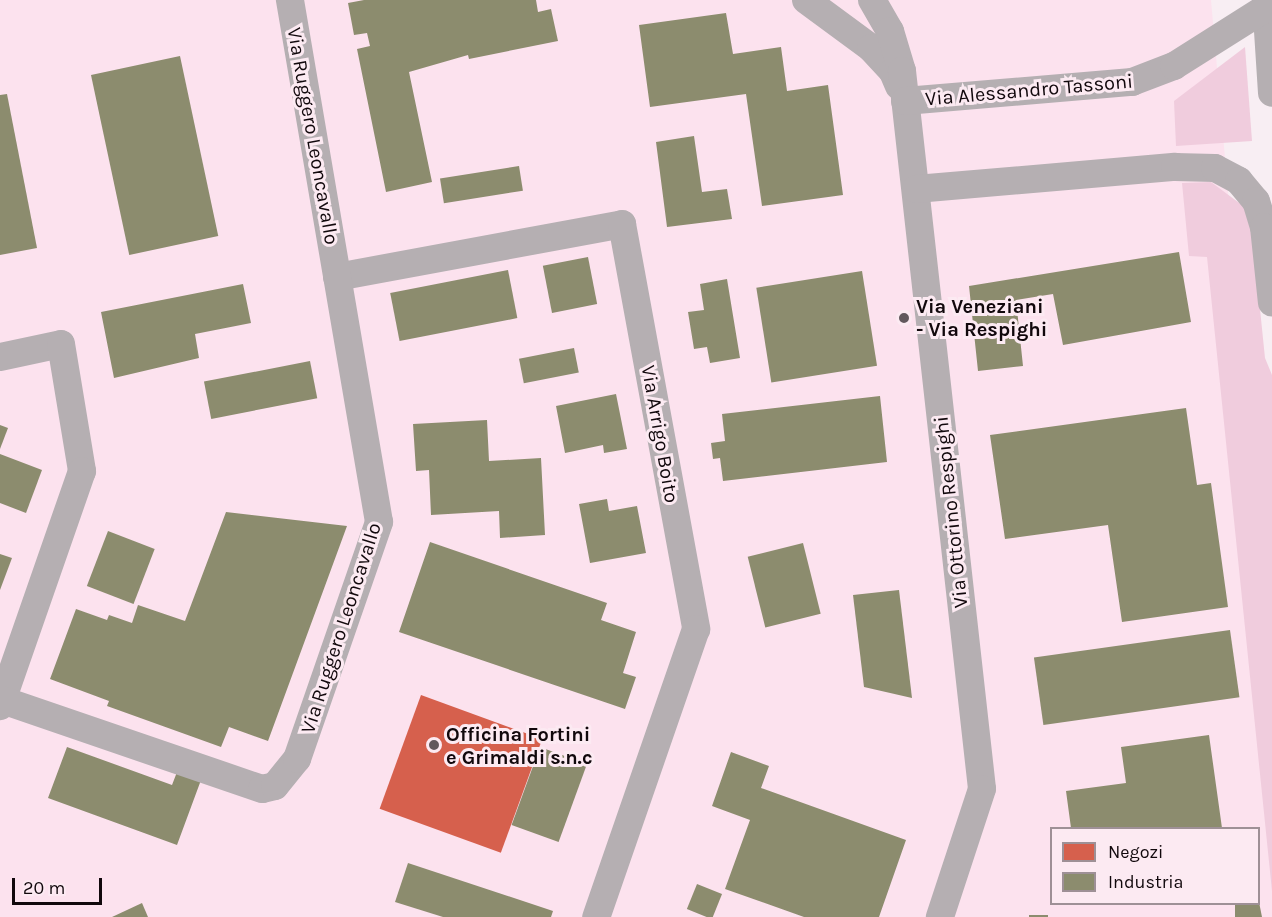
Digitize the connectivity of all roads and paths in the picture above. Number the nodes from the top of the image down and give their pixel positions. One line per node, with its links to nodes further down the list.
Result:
1 (290, 0): 8 (street, Via Ruggero Leoncavallo)
2 (806, 0): 6 (street, Via Ottorino Respighi)
3 (872, 0): 6 (street, Via Ottorino Respighi)
4 (1265, 4): 5 (street, Via Alessandro Tassoni); 6 (street, Via Alessandro Tassoni)
5 (1272, 93)
6 (905, 101): 7 (street, Via Ottorino Respighi)
7 (916, 189): 9 (street); 13 (street, Via Ottorino Respighi)
8 (337, 277): 11 (street, Via Ruggero Leoncavallo); 12 (street, Via Arrigo Boito)
9 (1272, 303)
10 (0, 357): 11 (street)
11 (1, 703)
12 (596, 917)
13 (940, 917)

